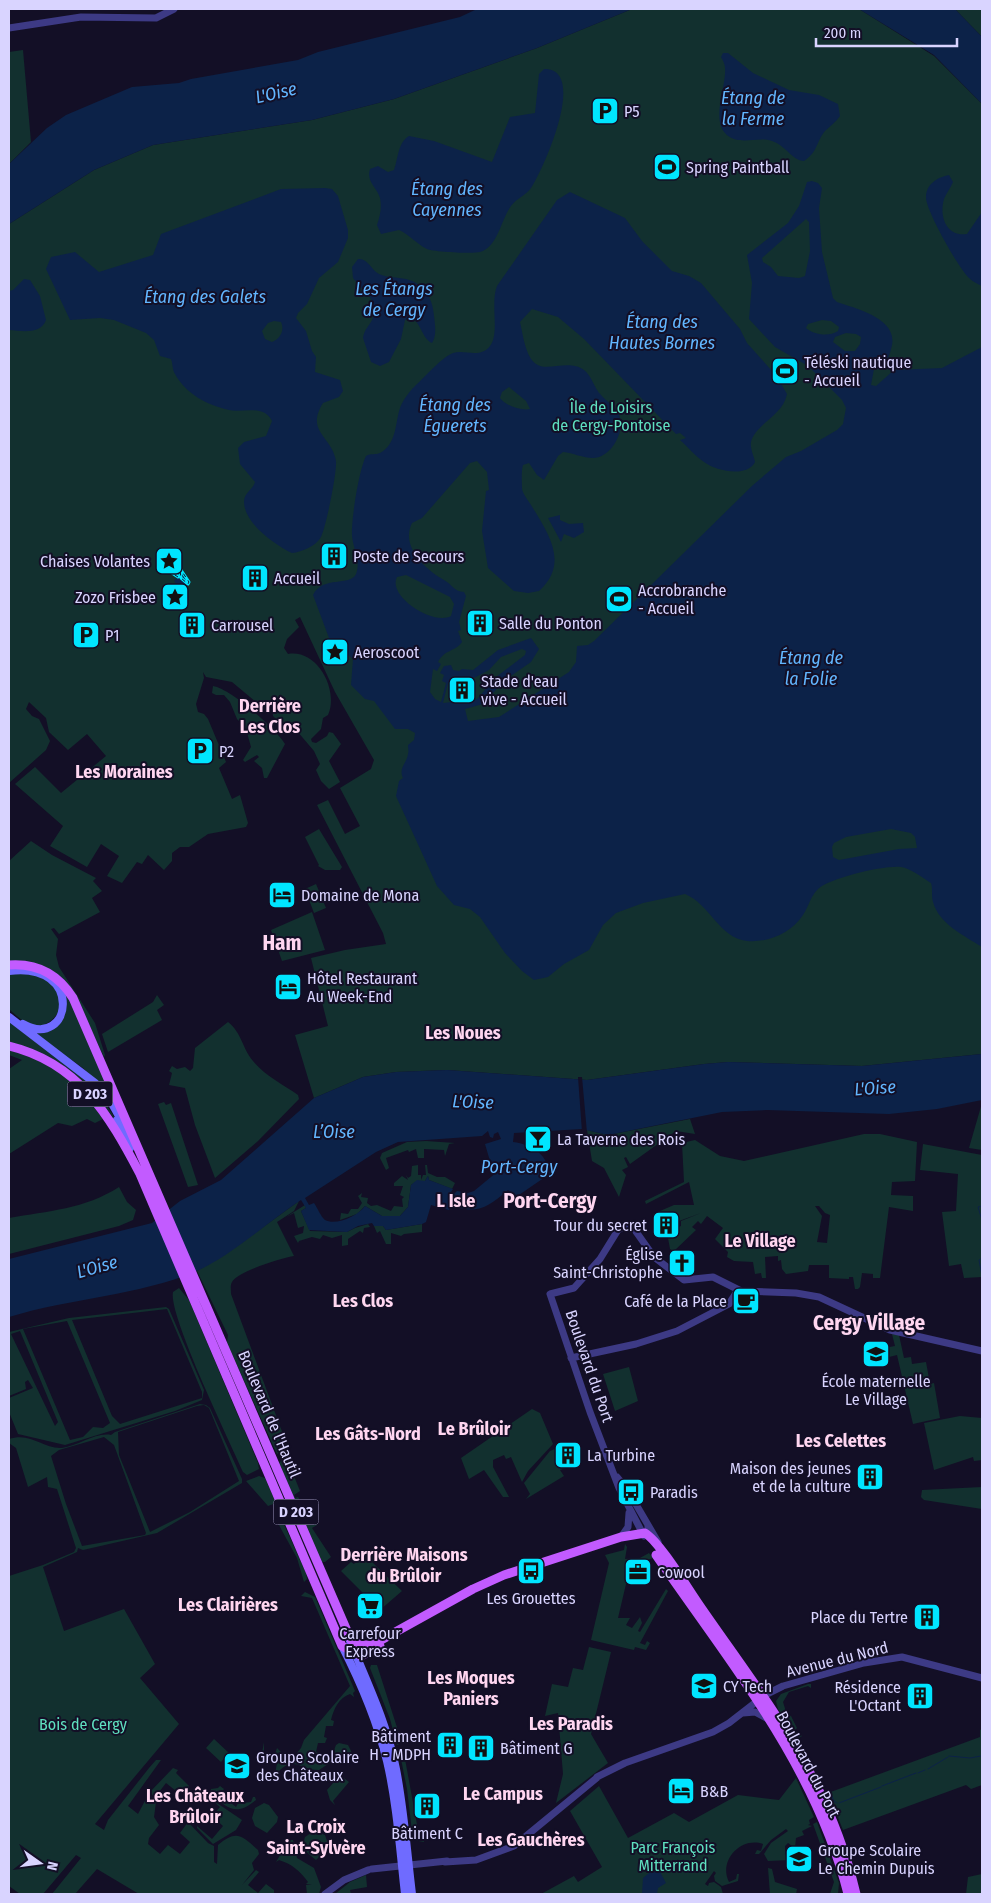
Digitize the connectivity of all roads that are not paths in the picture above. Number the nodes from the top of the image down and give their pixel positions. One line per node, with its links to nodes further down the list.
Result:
1 (174, 9): 2 (street)
2 (9, 28)
3 (9, 965): 8 (main road, D 203)
4 (9, 970): 5 (main road)
5 (9, 1016): 7 (main road, Boulevard de l'Hautil)
6 (9, 1046): 9 (main road, D 203)
7 (88, 1077): 8 (main road, Boulevard de l'Hautil); 9 (main road, Boulevard de l'Hautil)
8 (143, 1159): 10 (main road, Boulevard de l'Hautil / D 203)
9 (140, 1174): 10 (main road, Boulevard de l'Hautil / D 203)
10 (156, 1201): 12 (main road, Boulevard de l'Hautil / D 203)
11 (738, 1290): 13 (street); 14 (street); 14 (street, Boulevard du Port)
12 (195, 1291): 17 (main road, Boulevard de l'Hautil / D 203); 20 (main road, Boulevard de l'Hautil / D 203)
13 (982, 1350)
14 (571, 1358): 15 (street, Boulevard du Port)
15 (615, 1475): 16 (street, Boulevard du Port); 18 (street, Boulevard du Port)
16 (629, 1510): 18 (street, Boulevard du Port); 19 (street)
17 (289, 1523): 20 (main road); 21 (main road, Boulevard de l'Hautil / D 203)
18 (645, 1532): 19 (main road); 25 (main road); 27 (main road, Boulevard du Port); 28 (main road, Boulevard du Port)
19 (621, 1537): 24 (main road)
20 (321, 1570): 22 (main road, Boulevard de l'Hautil)
21 (313, 1578): 22 (main road); 25 (main road, Boulevard de l'Hautil)
22 (334, 1602): 23 (main road, Boulevard de l'Hautil)
23 (348, 1636): 24 (main road); 25 (main road, Boulevard de l'Hautil)
24 (372, 1645): 25 (main road)
25 (357, 1659): 31 (main road, Boulevard de l'Hautil)
26 (982, 1679): 28 (street, Avenue du Nord)
27 (749, 1689): 28 (main road, Boulevard du Port); 29 (street)
28 (762, 1699): 29 (street, Avenue du Nord); 30 (main road, Boulevard du Port); 38 (main road, Boulevard du Port)
29 (745, 1711): 30 (street); 31 (street, Avenue du Nord)
30 (769, 1720): 32 (main road, Boulevard du Port)
31 (405, 1866): 33 (street, Avenue du Nord); 34 (main road, Boulevard de l'Hautil); 35 (main road, Boulevard de l'Hautil)
32 (844, 1879): 36 (street); 37 (main road, Boulevard du Port)
33 (325, 1894)
34 (405, 1894)
35 (412, 1894)
36 (843, 1894)
37 (848, 1894)
38 (856, 1894)

